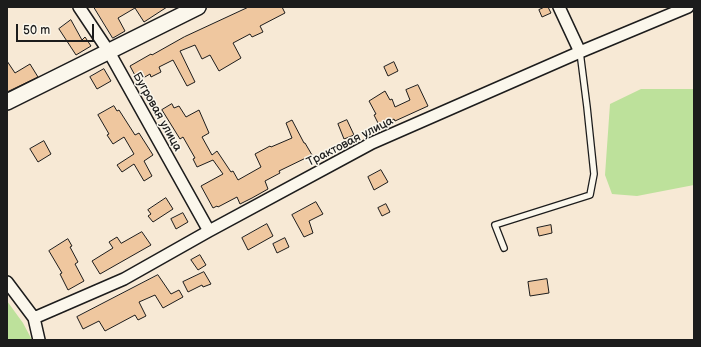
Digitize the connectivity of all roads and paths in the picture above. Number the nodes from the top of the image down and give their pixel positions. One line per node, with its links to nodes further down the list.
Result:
1 (80, 7): 5 (street, Бугровая улица)
2 (198, 7): 5 (street)
3 (559, 7): 6 (street)
4 (688, 7): 6 (street, Трактовая улица)
5 (109, 52): 7 (street); 8 (street, Бугровая улица)
6 (580, 52): 8 (street, Трактовая улица); 9 (lane)
7 (7, 102)
8 (209, 231): 11 (street, Трактовая улица)
9 (504, 248)
10 (7, 282): 11 (street)
11 (34, 318): 12 (street)
12 (39, 340)

